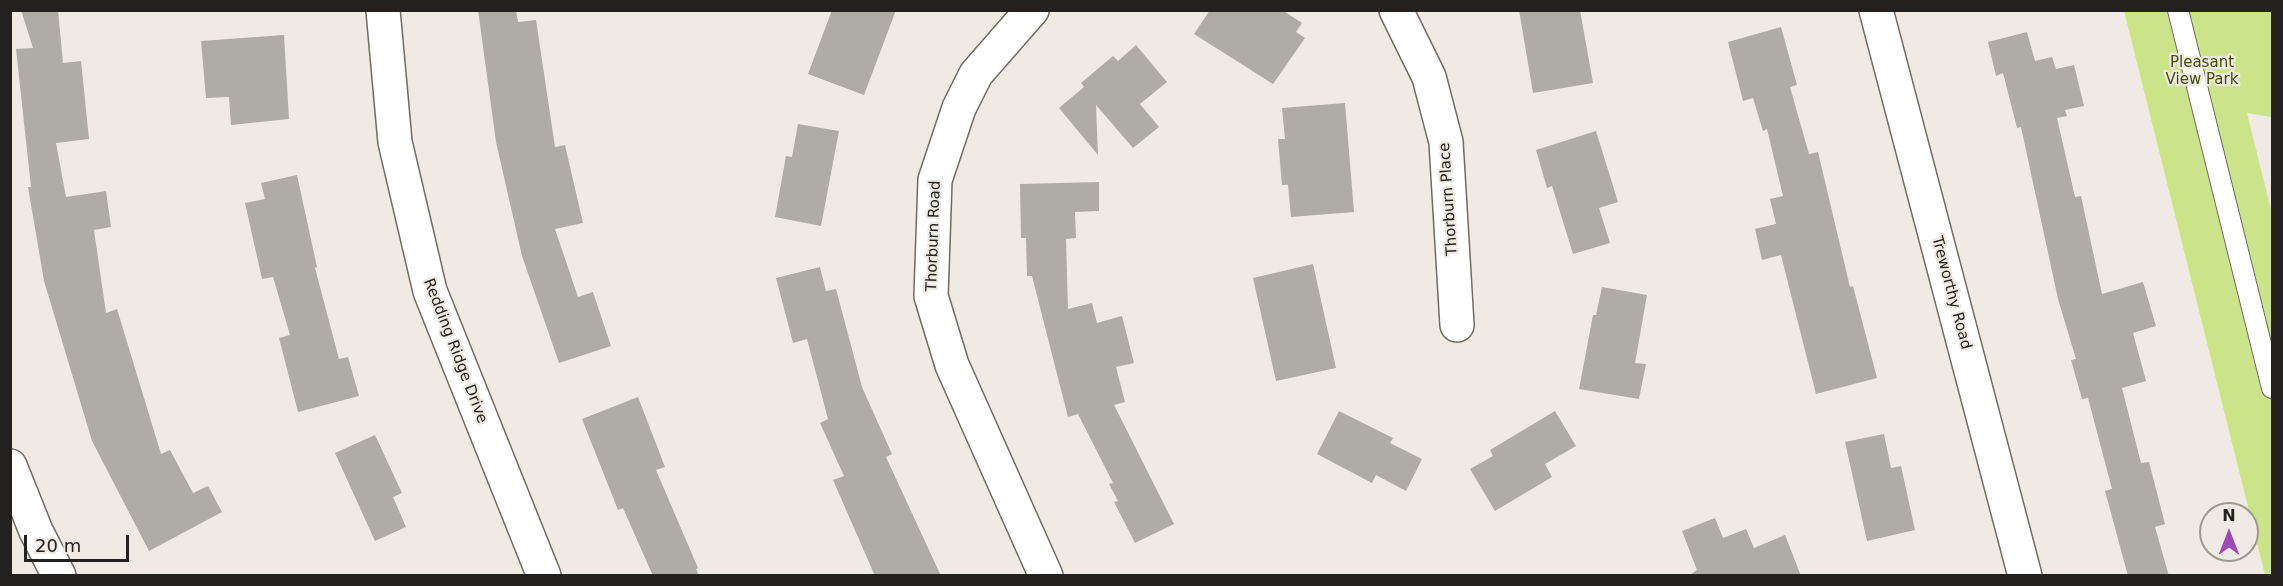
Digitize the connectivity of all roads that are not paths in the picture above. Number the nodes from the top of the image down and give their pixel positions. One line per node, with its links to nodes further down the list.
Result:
1 (383, 10): 10 (street, Redding Ridge Drive)
2 (1032, 10): 11 (street, Thorburn Road)
3 (1396, 10): 6 (street, Thorburn Place)
4 (1876, 10): 12 (street, Treworthy Road)
5 (2178, 10): 7 (lane)
6 (1457, 325)
7 (2272, 388)
8 (10, 466): 9 (street)
9 (59, 576)
10 (544, 576)
11 (1046, 576)
12 (2025, 576)

